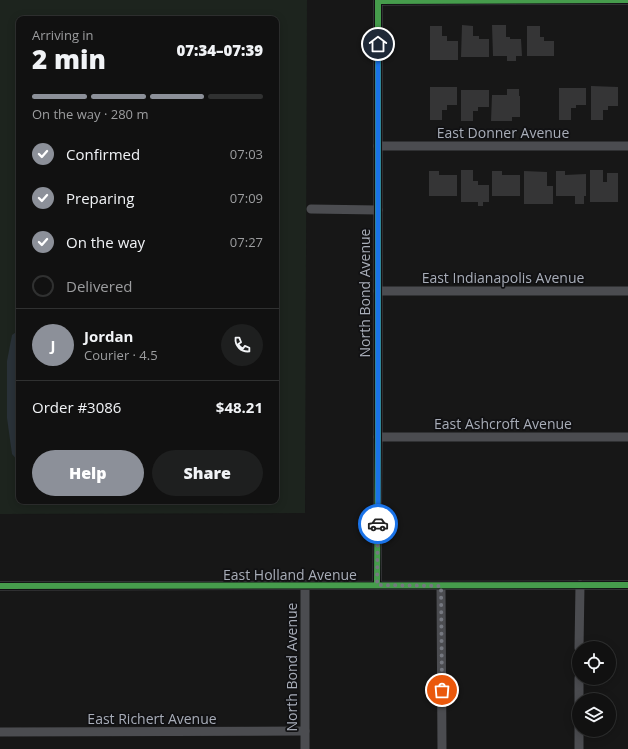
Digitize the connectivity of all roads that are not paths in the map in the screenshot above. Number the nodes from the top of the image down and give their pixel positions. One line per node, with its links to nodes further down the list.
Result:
1 (595, 0): 2 (street); 3 (street, North Bond Avenue)
2 (628, 0)
3 (378, 146): 4 (street, East Donner Avenue); 6 (street, North Bond Avenue)
4 (628, 146)
5 (311, 209): 6 (street)
6 (378, 210): 7 (street, North Bond Avenue)
7 (378, 291): 8 (street, East Indianapolis Avenue); 9 (street, North Bond Avenue)
8 (628, 291)
9 (378, 437): 10 (street, East Ashcroft Avenue); 11 (street, North Bond Avenue)
10 (628, 437)
11 (377, 585): 15 (street, East Holland Avenue); 16 (street, East Holland Avenue)
12 (580, 585): 13 (street, East Holland Avenue); 16 (street, East Holland Avenue); 17 (street)
13 (628, 585)
14 (0, 586): 15 (street, East Holland Avenue)
15 (305, 586): 19 (street, North Bond Avenue)
16 (441, 586): 22 (street)
17 (579, 641)
18 (579, 685): 23 (street)
19 (305, 731): 20 (street, East Richert Avenue); 21 (street, North Bond Avenue)
20 (0, 732)
21 (304, 749)
22 (442, 749)
23 (579, 749)

